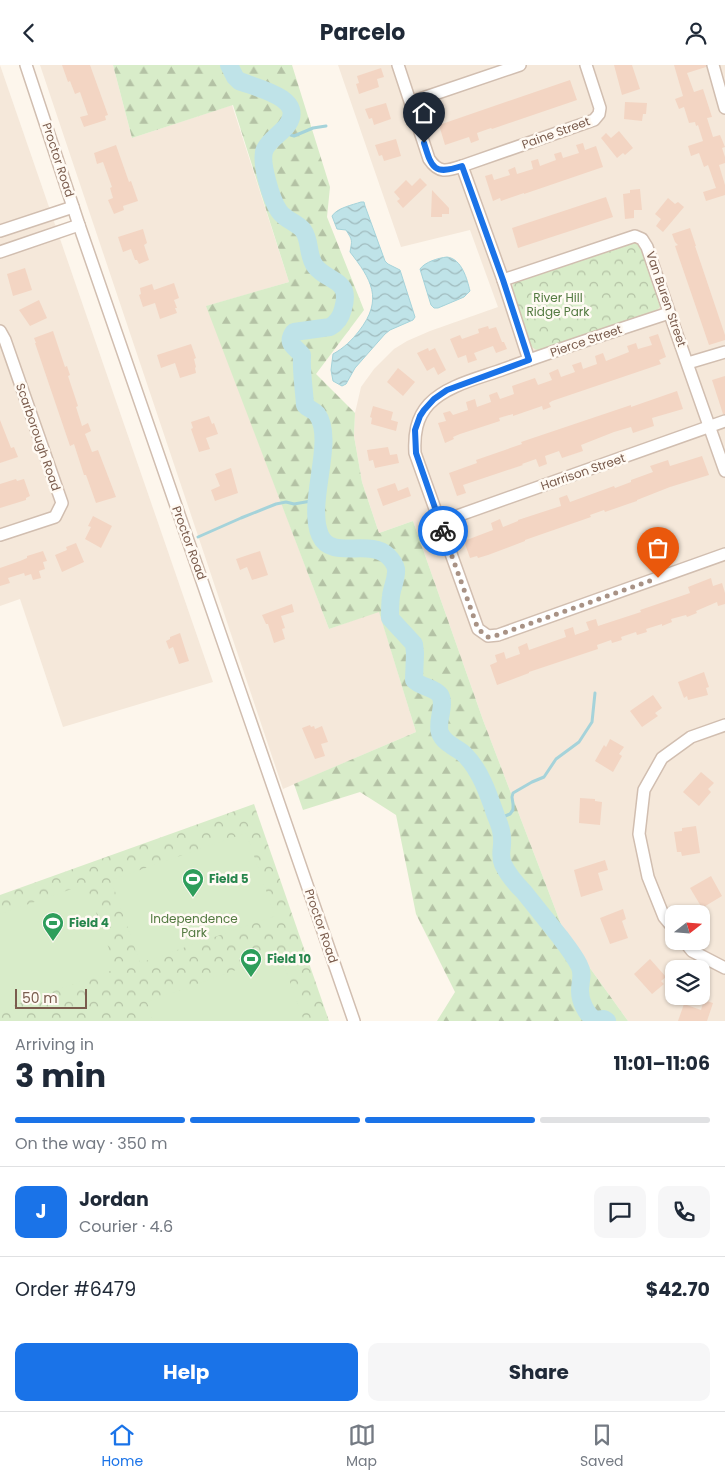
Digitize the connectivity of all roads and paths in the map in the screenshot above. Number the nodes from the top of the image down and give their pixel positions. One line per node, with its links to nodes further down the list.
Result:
1 (26, 65): 9 (street, Proctor Road)
2 (398, 65): 6 (street)
3 (520, 65): 6 (street)
4 (586, 65): 8 (street, Paine Street)
5 (713, 65): 7 (street)
6 (411, 102): 8 (street, Paine Street)
7 (725, 108)
8 (462, 166): 13 (street)
9 (73, 207): 10 (street, Proctor Road); 11 (street)
10 (79, 225): 12 (street); 29 (street, Proctor Road)
11 (0, 231)
12 (0, 252)
13 (503, 280): 14 (street, Van Buren Street); 17 (street)
14 (669, 313): 17 (street, Pierce Street); 18 (street, Van Buren Street)
15 (0, 331): 23 (street, Scarborough Road)
16 (725, 352): 18 (street)
17 (529, 360): 22 (street, Pierce Street)
18 (688, 363): 20 (street, Van Buren Street)
19 (725, 421): 20 (street, Harrison Street)
20 (710, 427): 21 (street, Van Buren Street); 22 (street, Harrison Street)
21 (725, 471)
22 (440, 522): 24 (street, Pierce Street)
23 (0, 535)
24 (725, 555)
25 (725, 725): 26 (street)
26 (665, 918)
27 (691, 950): 28 (street)
28 (725, 968)
29 (354, 1021)

